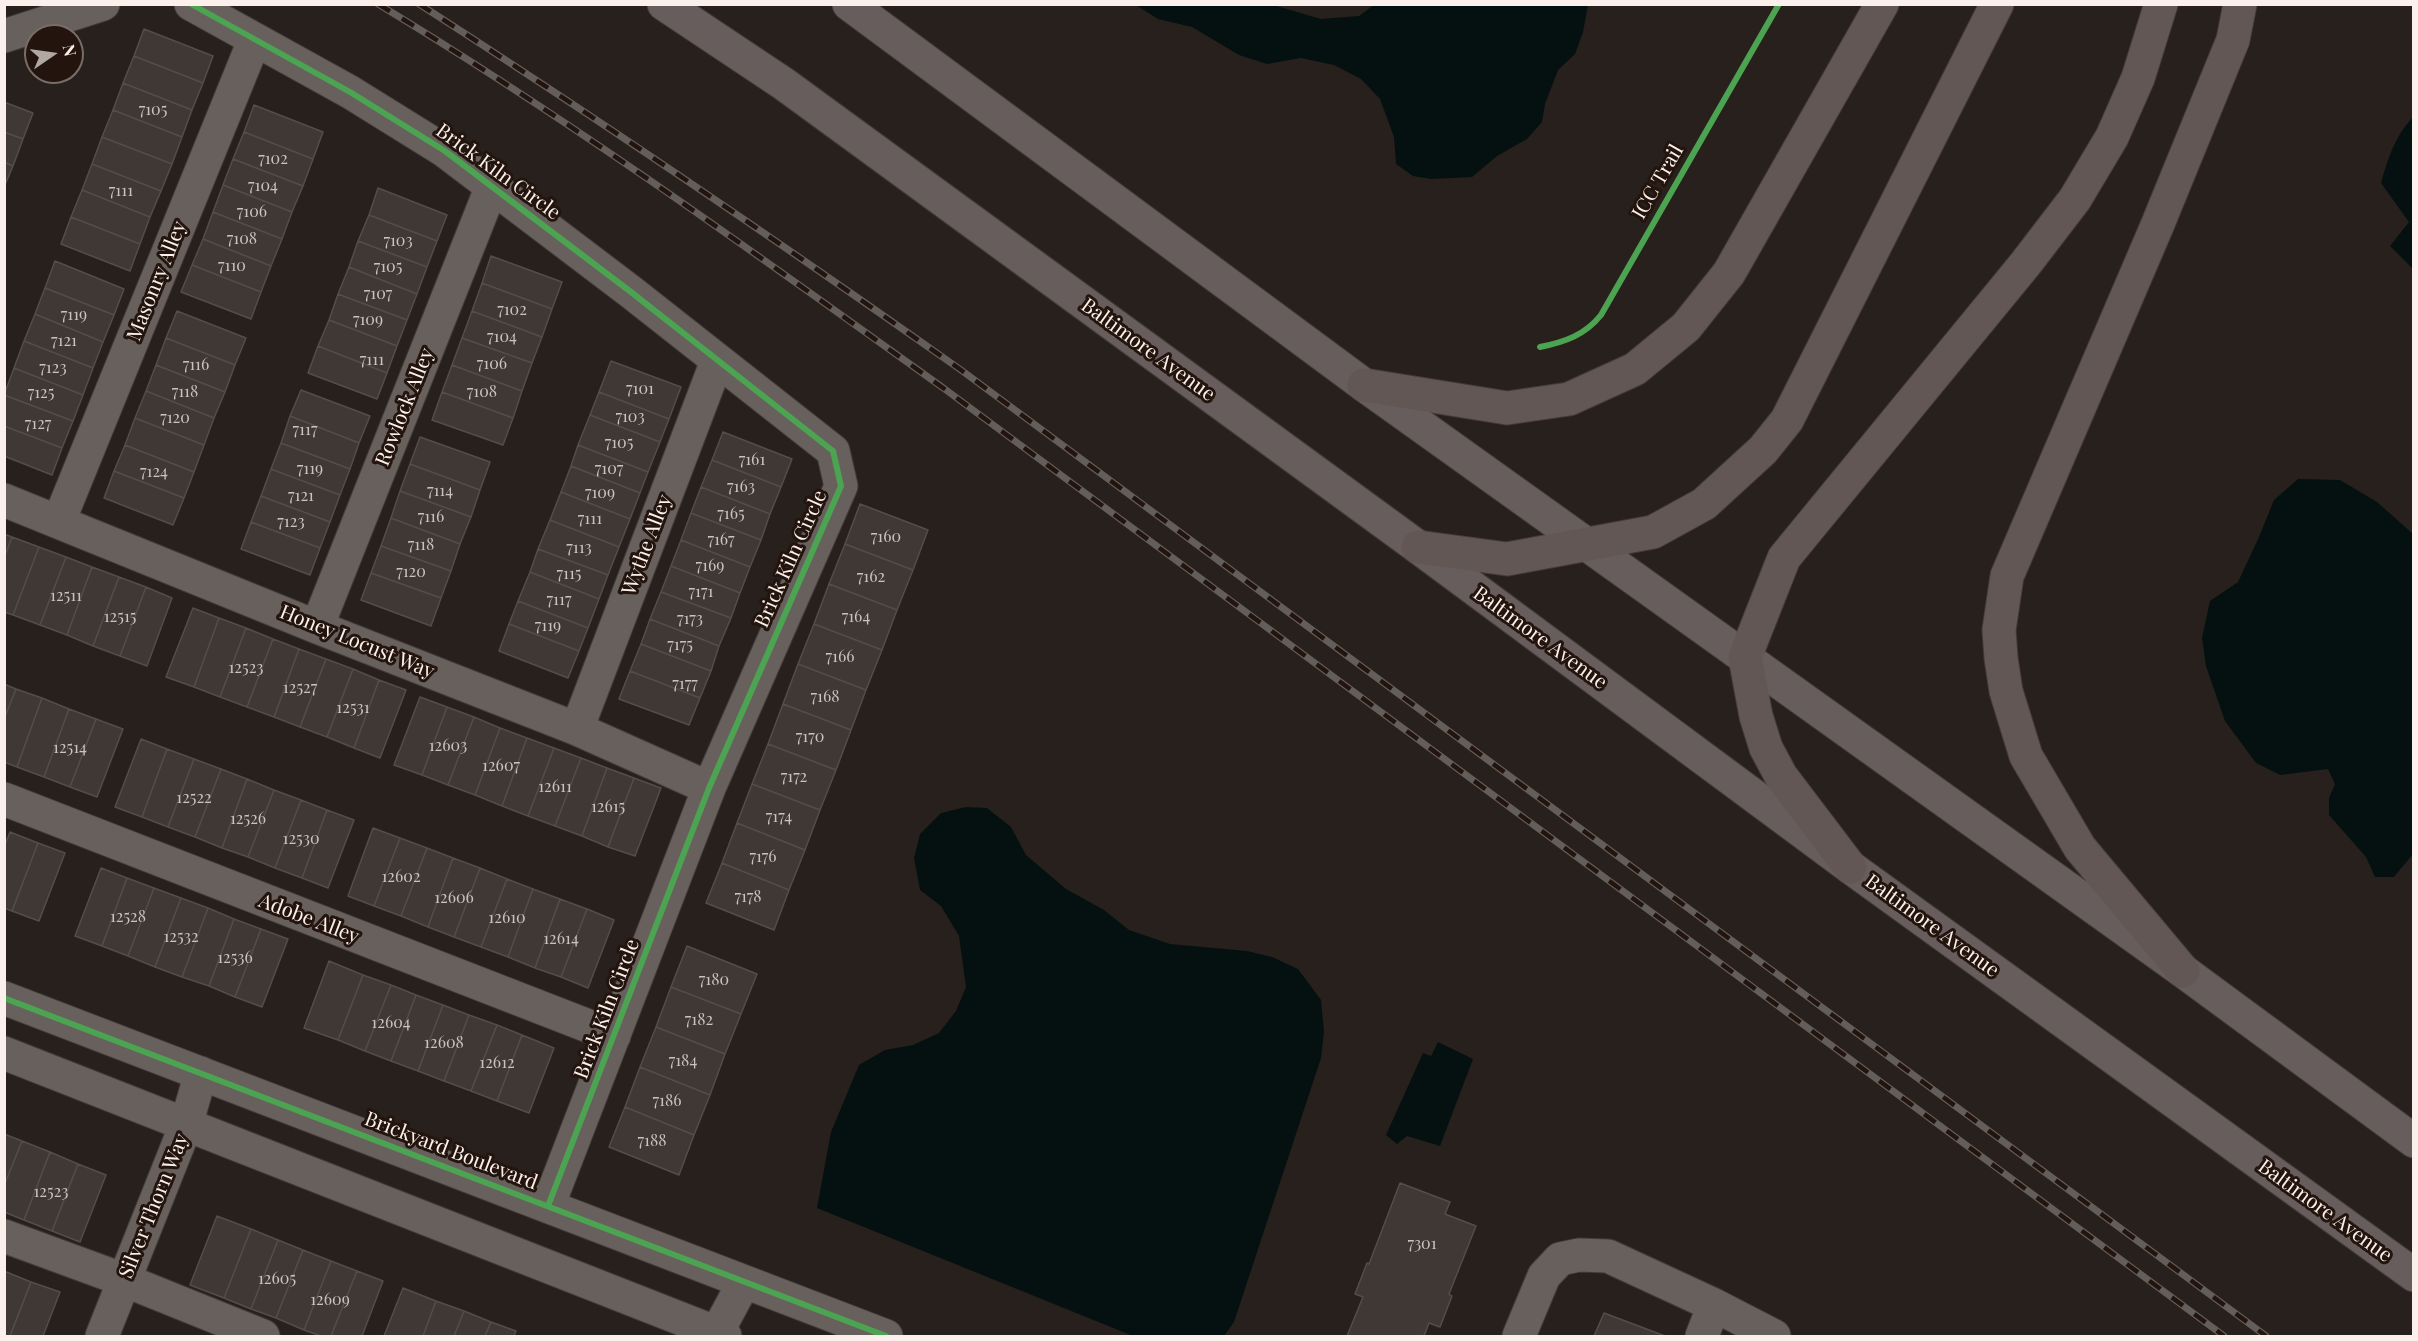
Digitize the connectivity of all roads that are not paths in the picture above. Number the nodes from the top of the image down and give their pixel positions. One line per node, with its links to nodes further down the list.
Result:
1 (103, 4): 9 (street)
2 (191, 4): 10 (street, Brick Kiln Circle)
3 (664, 4): 17 (main road, Baltimore Avenue)
4 (849, 4): 13 (main road)
5 (1882, 4): 13 (highway)
6 (1997, 4): 16 (highway)
7 (2161, 4): 19 (highway)
8 (2240, 4): 24 (highway)
9 (4, 36)
10 (254, 41): 11 (street, Brick Kiln Circle); 15 (street, Masonry Alley)
11 (492, 186): 12 (street, Brick Kiln Circle); 18 (street, Rowlock Alley)
12 (717, 361): 20 (street, Wythe Alley); 21 (street, Brick Kiln Circle)
13 (1364, 385): 16 (main road)
14 (4, 500): 15 (street, Honey Locust Way)
15 (59, 521): 18 (street, Honey Locust Way)
16 (1589, 545): 17 (highway); 19 (main road)
17 (1418, 547): 23 (main road, Baltimore Avenue)
18 (317, 627): 20 (street, Honey Locust Way)
19 (1745, 657): 23 (highway); 24 (main road)
20 (577, 729): 21 (street, Honey Locust Way)
21 (709, 788): 26 (street, Brick Kiln Circle)
22 (4, 800): 26 (street, Adobe Alley)
23 (1850, 867): 33 (main road, Baltimore Avenue)
24 (2183, 971): 30 (main road)
25 (4, 998): 28 (street, Brickyard Boulevard)
26 (614, 1036): 31 (street, Brick Kiln Circle)
27 (4, 1053): 29 (street)
28 (201, 1073): 29 (street, Silver Thorn Way); 31 (street, Brickyard Boulevard)
29 (186, 1125): 34 (street, Silver Thorn Way); 37 (street)
30 (2414, 1141)
31 (548, 1206): 35 (street, Brickyard Boulevard)
32 (4, 1236): 34 (street)
33 (2414, 1275)
34 (124, 1280): 38 (street, Silver Thorn Way); 39 (street)
35 (744, 1282): 37 (street); 40 (street, Brickyard Boulevard)
36 (1714, 1305): 41 (street); 42 (street); 43 (street)
37 (719, 1335)
38 (102, 1336)
39 (263, 1336)
40 (886, 1336)
41 (1519, 1336)
42 (1702, 1336)
43 (1774, 1336)

